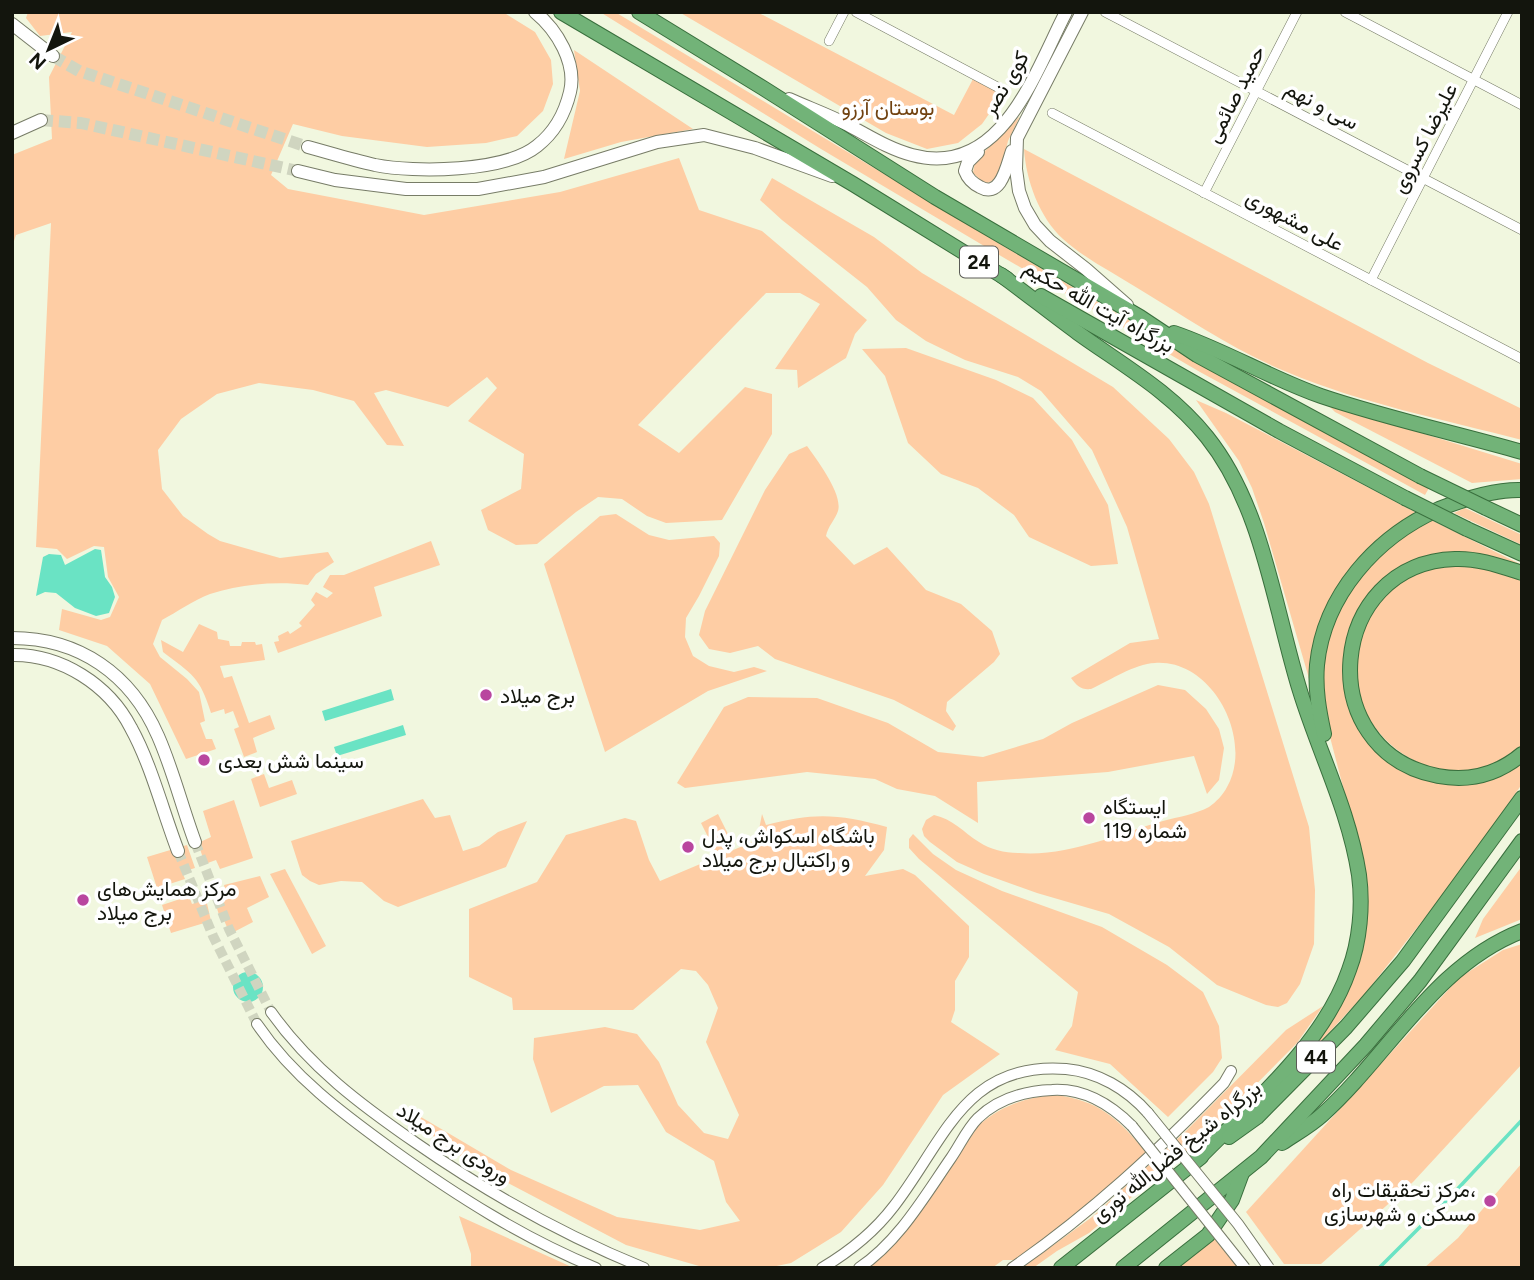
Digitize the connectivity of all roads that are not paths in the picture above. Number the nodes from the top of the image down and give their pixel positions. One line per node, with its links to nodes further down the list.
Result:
1 (535, 12): 26 (main road)
2 (561, 12): 30 (highway, بزرگراه آیت الله حکیم / 24)
3 (639, 12): 16 (highway, بزرگراه آیت الله حکیم / 24)
4 (844, 12): 13 (street)
5 (856, 12): 17 (street)
6 (1066, 12): 23 (main road, کوی نصر)
7 (1082, 12): 24 (main road, کوی نصر)
8 (1105, 12): 18 (street, سی و نهم)
9 (1297, 12): 18 (street, حمید صائمی)
10 (1345, 12): 15 (street)
11 (1508, 12): 15 (street, علیرضا کسروی)
12 (12, 24): 14 (main road)
13 (829, 41)
14 (53, 56)
15 (1474, 80): 19 (street); 28 (street, علیرضا کسروی)
16 (763, 88): 23 (main road, کوی نصر); 35 (highway, بزرگراه آیت الله حکیم / 24)
17 (1003, 90)
18 (1257, 91): 28 (street, سی و نهم); 31 (street, حمید صائمی)
19 (1522, 105)
20 (1052, 113): 31 (street, علی مشهوری)
21 (41, 121): 22 (main road)
22 (12, 133)
23 (994, 136): 24 (main road)
24 (1017, 138): 35 (main road, کوی نصر)
25 (308, 147): 26 (main road)
26 (339, 156): 29 (main road)
27 (298, 171): 29 (main road)
28 (1423, 178): 32 (street, سی و نهم); 34 (street, علیرضا کسروی)
29 (335, 180): 30 (main road)
30 (853, 184): 33 (highway, بزرگراه آیت الله حکیم / 24)
31 (1205, 192): 34 (street, علی مشهوری)
32 (1522, 230)
33 (1001, 275): 41 (highway, بزرگراه آیت الله حکیم / 24, bridge); 46 (highway)
34 (1371, 280): 37 (street, علی مشهوری)
35 (1140, 317): 36 (highway, بزرگراه آیت الله حکیم / 24)
36 (1156, 327): 38 (highway); 40 (highway, بزرگراه آیت الله حکیم / 24, bridge)
37 (1522, 359)
38 (1522, 452)
39 (1522, 490): 46 (highway)
40 (1522, 525)
41 (1522, 554)
42 (1522, 573): 45 (highway)
43 (12, 638): 48 (main road)
44 (12, 655): 49 (main road)
45 (1522, 754)
46 (1331, 773): 61 (highway)
47 (1522, 798): 61 (highway, بزرگراه شیخ فضل‌الله نوری / 44)
48 (188, 824): 49 (street); 51 (main road)
49 (170, 831): 52 (main road)
50 (1522, 841): 62 (highway, 44)
51 (195, 842)
52 (178, 851)
53 (1522, 931): 62 (highway)
54 (271, 1012): 56 (street, ورودی برج میلاد)
55 (257, 1024): 57 (street)
56 (302, 1053): 57 (street); 59 (street, ورودی برج میلاد)
57 (288, 1065): 60 (street)
58 (1230, 1071): 70 (street)
59 (333, 1082): 60 (street); 67 (street, ورودی برج میلاد)
60 (317, 1093): 66 (street)
61 (1200, 1157): 71 (highway, بزرگراه شیخ فضل‌الله نوری / 44)
62 (1261, 1157): 63 (highway, 44)
63 (1243, 1172): 72 (highway, 44); 73 (highway)
64 (888, 1214): 65 (street); 68 (street); 75 (street, bridge)
65 (902, 1227): 69 (street); 74 (street, bridge)
66 (596, 1268)
67 (644, 1268)
68 (822, 1268)
69 (859, 1268)
70 (1012, 1268)
71 (1060, 1268)
72 (1123, 1268)
73 (1166, 1268)
74 (1245, 1268)
75 (1269, 1268)

